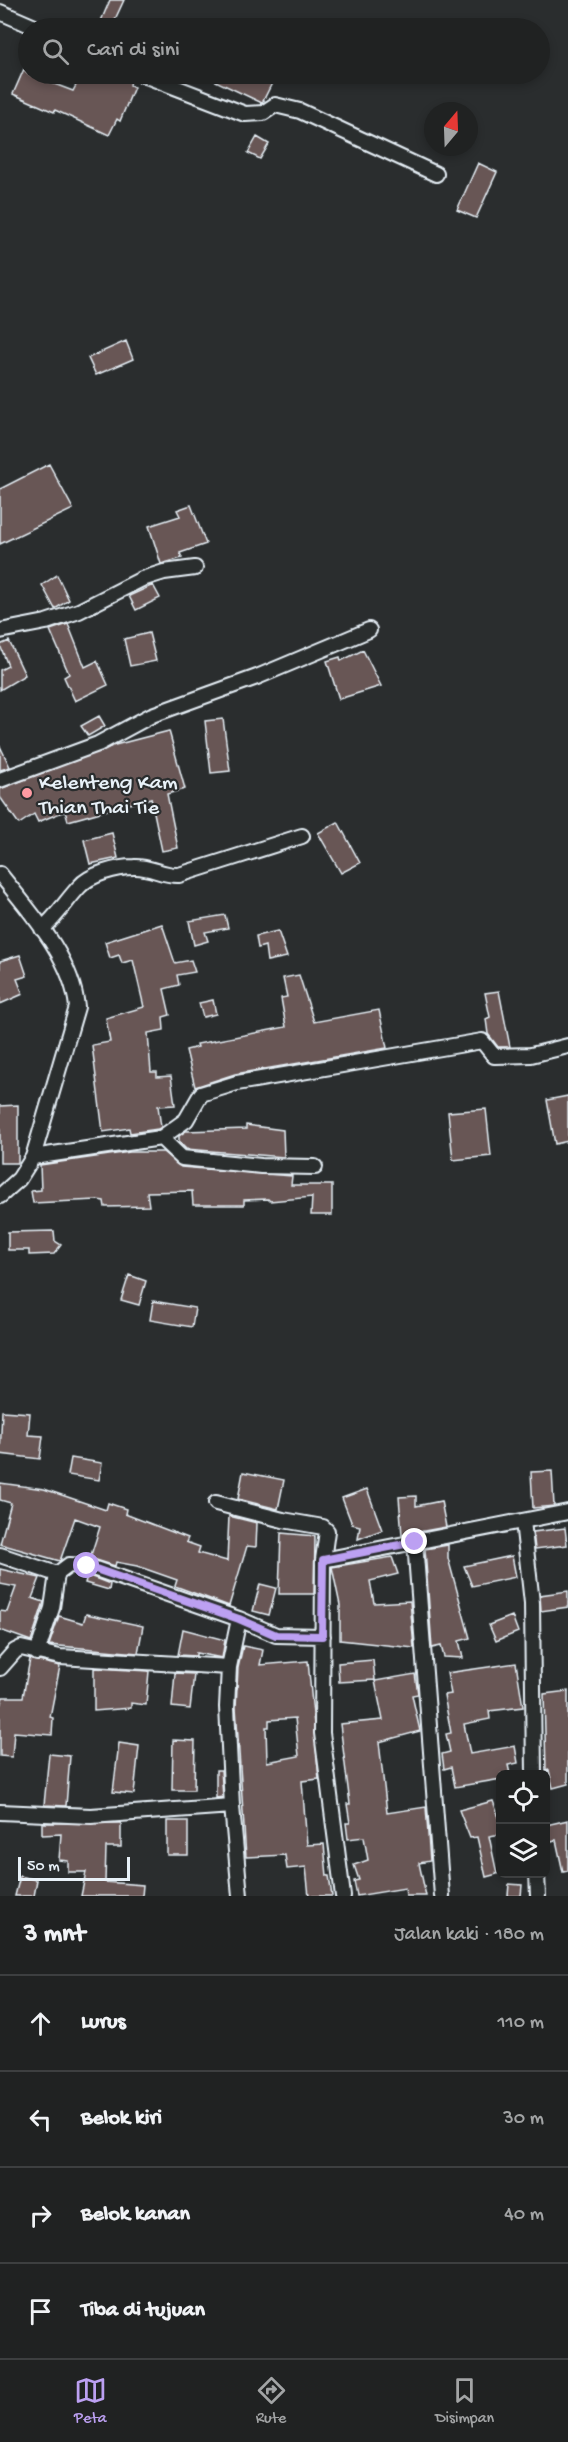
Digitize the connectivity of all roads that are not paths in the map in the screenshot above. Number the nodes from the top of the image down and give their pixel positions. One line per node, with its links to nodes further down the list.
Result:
1 (0, 12): 2 (street)
2 (18, 20)
3 (167, 84): 4 (street)
4 (436, 174)
5 (195, 568): 7 (street)
6 (369, 630): 8 (street)
7 (0, 631)
8 (0, 780)
9 (302, 836): 11 (street)
10 (0, 874): 11 (street)
11 (42, 929): 14 (street)
12 (568, 1046): 13 (street)
13 (160, 1138): 14 (street); 15 (street)
14 (33, 1157): 16 (street)
15 (315, 1167)
16 (0, 1196)
17 (216, 1503): 22 (street)
18 (568, 1512): 19 (street)
19 (523, 1521): 20 (street); 29 (street)
20 (415, 1542): 22 (street); 35 (street)
21 (0, 1555): 23 (street)
22 (323, 1560): 25 (street)
23 (57, 1574): 24 (street); 26 (street)
24 (239, 1619): 25 (street); 27 (street)
25 (322, 1636): 34 (street)
26 (37, 1653): 27 (street); 28 (street)
27 (229, 1667): 30 (street)
28 (0, 1668)
29 (534, 1770)
30 (232, 1806): 31 (street); 33 (street)
31 (0, 1812)
32 (537, 1878): 36 (street)
33 (240, 1896)
34 (343, 1896)
35 (442, 1896)
36 (538, 1896)

